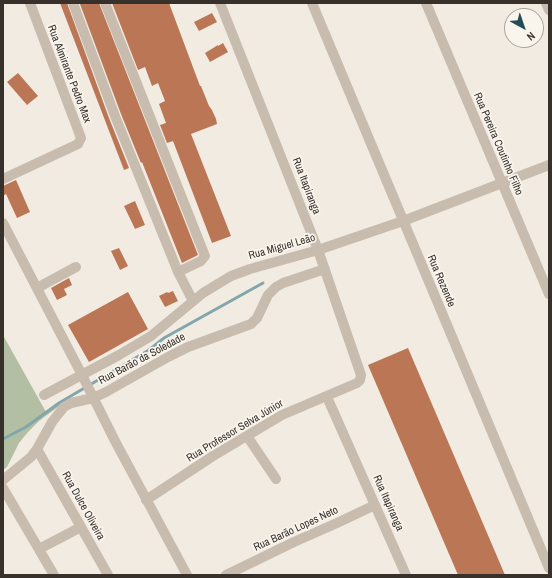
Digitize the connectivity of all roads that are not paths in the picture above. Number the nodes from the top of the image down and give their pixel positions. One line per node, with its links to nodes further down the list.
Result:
1 (30, 3): 10 (street, Rua Almirante Pedro Max)
2 (73, 3): 17 (street)
3 (105, 3): 17 (street)
4 (220, 3): 14 (street, Rua Itapiranga)
5 (312, 3): 12 (street, Rua Rezende)
6 (426, 3): 11 (street, Rua Pereira Coutinho Filho)
7 (546, 3): 8 (street)
8 (549, 10)
9 (549, 165): 11 (street, Rua Miguel Leão)
10 (3, 179)
11 (502, 184): 12 (street, Rua Miguel Leão); 19 (street, Rua Pereira Coutinho Filho)
12 (403, 221): 14 (street, Rua Miguel Leão); 35 (street, Rua Rezende)
13 (3, 223): 18 (street)
14 (318, 250): 16 (street, Rua Itapiranga); 20 (street, Rua Miguel Leão)
15 (76, 268): 18 (street)
16 (325, 269): 22 (street, Rua Itapiranga); 24 (street, Rua Barão da Soledade)
17 (178, 272): 20 (street)
18 (37, 288): 21 (street)
19 (549, 294)
20 (193, 301): 21 (street, Rua Miguel Leão)
21 (83, 377): 23 (street, Rua Miguel Leão); 24 (street)
22 (360, 380): 25 (street, Rua Professor Selva Júnior)
23 (44, 395)
24 (92, 396): 27 (street, Rua Barão da Soledade); 31 (street)
25 (327, 397): 26 (street, Rua Professor Selva Júnior); 32 (street, Rua Itapiranga)
26 (247, 436): 28 (street); 31 (street, Rua Professor Selva Júnior)
27 (37, 449): 29 (street, Rua Barão da Soledade); 33 (street, Rua Dulce Oliveira)
28 (276, 479)
29 (3, 480)
30 (3, 488): 34 (street)
31 (146, 500): 38 (street)
32 (375, 504): 39 (street, Rua Barão Lopes Neto); 40 (street, Rua Itapiranga)
33 (81, 527): 34 (street); 37 (street, Rua Dulce Oliveira)
34 (39, 549): 36 (street)
35 (549, 568)
36 (50, 574)
37 (108, 575)
38 (187, 575)
39 (226, 575)
40 (406, 575)

